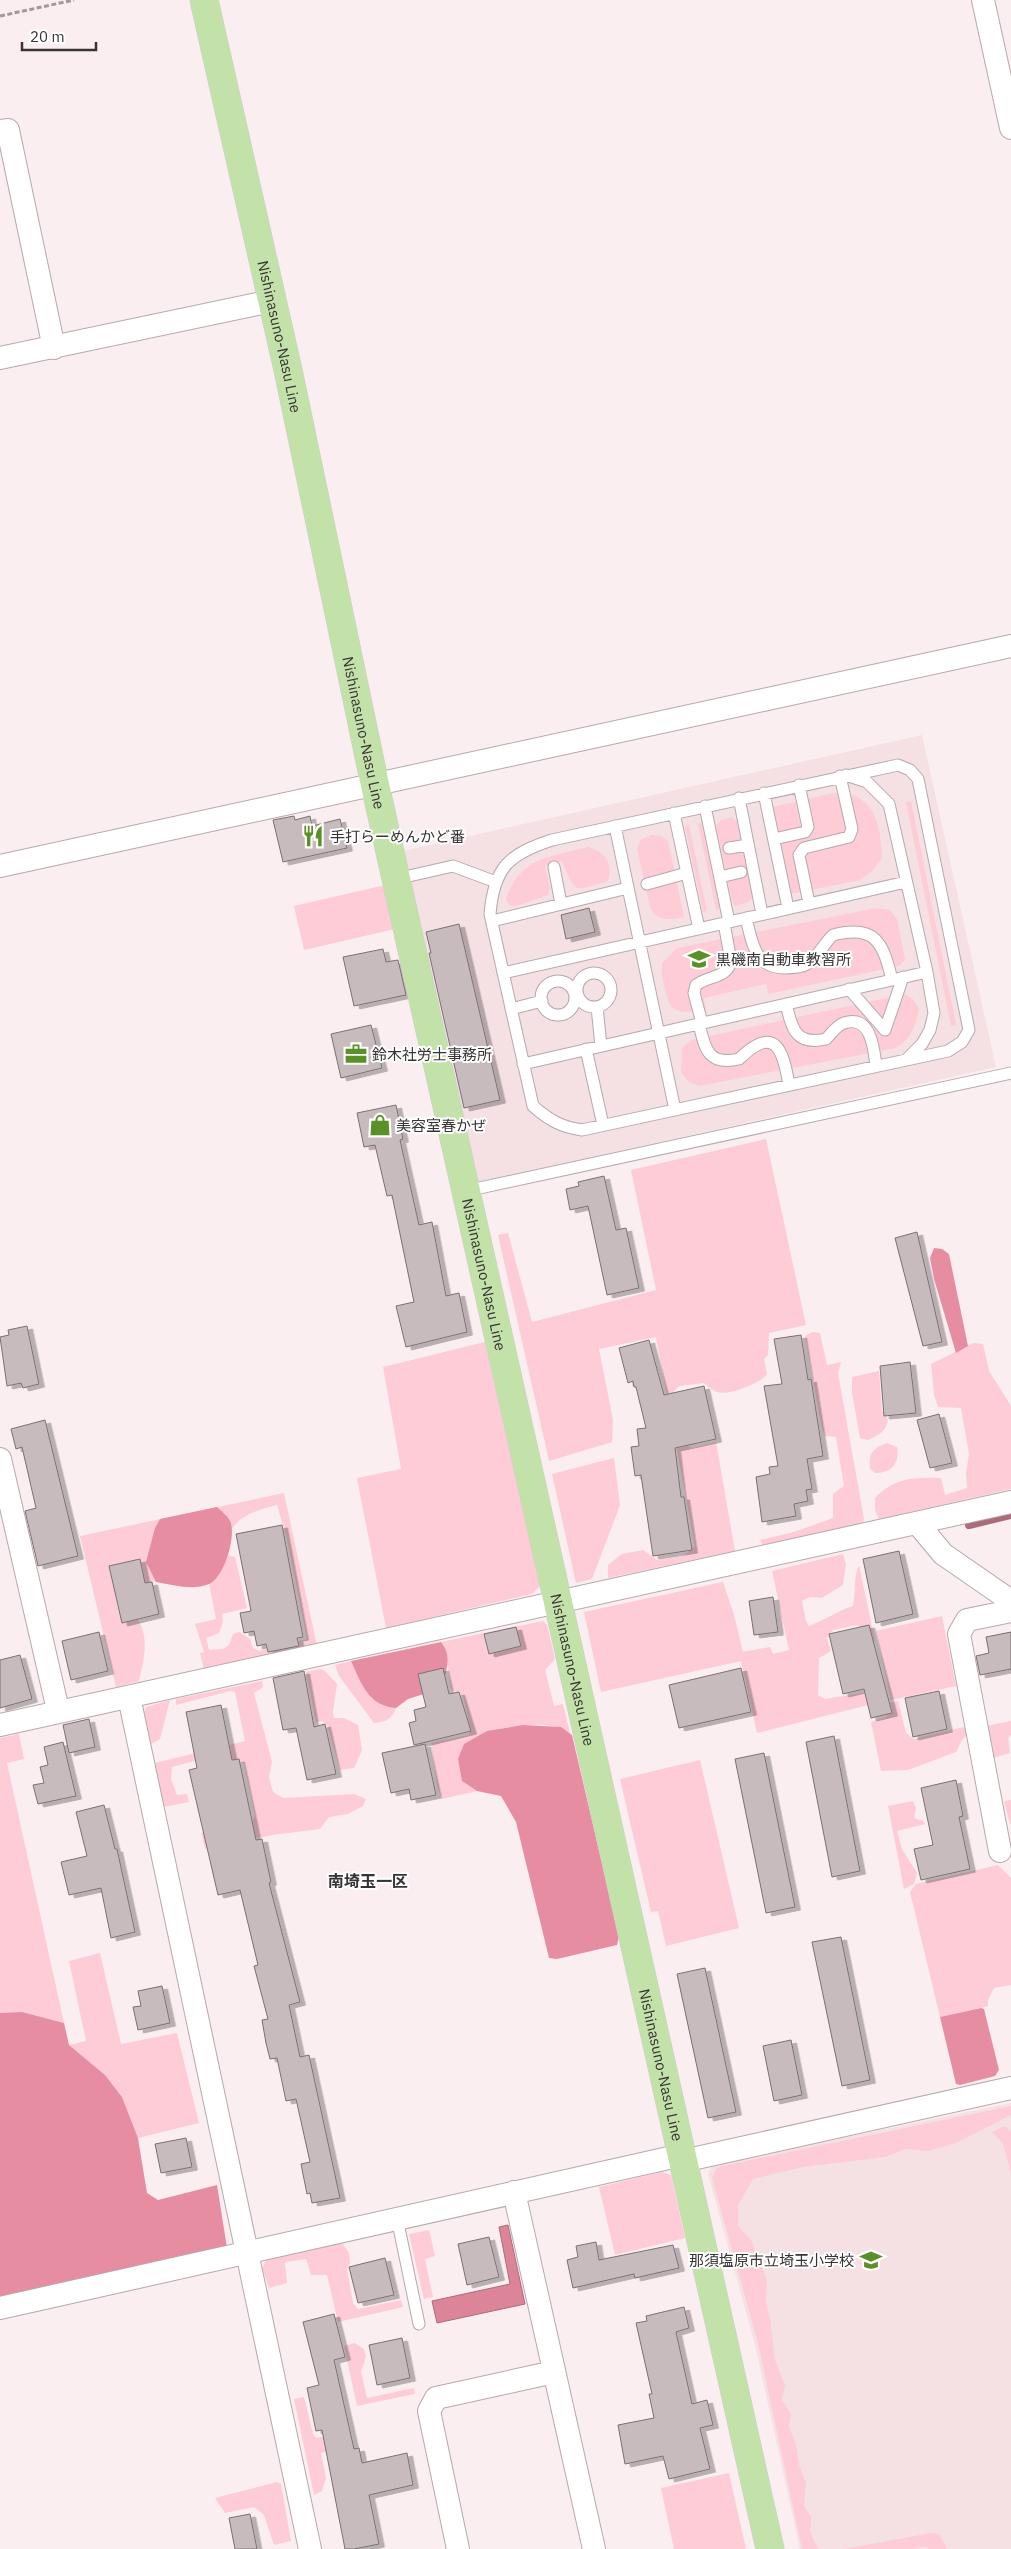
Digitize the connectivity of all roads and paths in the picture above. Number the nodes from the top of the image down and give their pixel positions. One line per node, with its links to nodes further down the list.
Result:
1 (74, 0): 4 (path)
2 (204, 0): 7 (main road, Nishinasuno-Nasu Line)
3 (983, 0): 5 (street)
4 (0, 16)
5 (1011, 128)
6 (0, 131): 8 (street)
7 (272, 301): 8 (street); 13 (main road, Nishinasuno-Nasu Line)
8 (54, 348): 9 (street)
9 (0, 358)
10 (1011, 646): 13 (street)
11 (843, 775): 12 (lane); 29 (lane); 33 (lane); 54 (lane)
12 (799, 785): 14 (lane); 19 (lane)
13 (375, 786): 22 (street); 27 (main road, Nishinasuno-Nasu Line)
14 (764, 793): 15 (lane); 19 (lane)
15 (739, 798): 16 (lane); 20 (lane)
16 (705, 806): 17 (lane); 26 (lane)
17 (674, 813): 18 (lane); 25 (lane)
18 (615, 826): 28 (lane); 31 (lane)
19 (774, 839): 34 (lane)
20 (748, 845): 21 (lane); 35 (lane)
21 (729, 848)
22 (0, 866)
23 (554, 867): 32 (lane)
24 (741, 872): 26 (lane)
25 (687, 873): 30 (lane); 39 (lane)
26 (720, 877): 38 (lane)
27 (396, 880): 28 (lane); 61 (main road, Nishinasuno-Nasu Line)
28 (496, 882): 37 (lane)
29 (906, 882): 33 (lane); 42 (lane)
30 (647, 884)
31 (628, 888): 32 (lane); 40 (lane)
32 (561, 904): 37 (lane)
33 (809, 904): 34 (lane)
34 (788, 908): 35 (lane)
35 (762, 914): 36 (lane)
36 (746, 918): 38 (lane); 43 (lane)
37 (492, 921): 41 (lane)
38 (726, 922): 39 (lane); 50 (lane)
39 (699, 929): 40 (lane)
40 (640, 942): 41 (lane); 51 (lane)
41 (503, 972): 49 (lane)
42 (927, 972): 43 (lane); 54 (lane)
43 (897, 979): 44 (lane); 44 (lane)
44 (849, 989): 47 (lane)
45 (576, 994): 46 (lane); 46 (lane); 48 (lane); 48 (lane)
46 (542, 1002): 49 (lane)
47 (786, 1004): 50 (lane); 56 (lane)
48 (597, 1007): 52 (lane)
49 (511, 1009): 55 (lane)
50 (700, 1023): 51 (lane); 58 (lane)
51 (659, 1033): 52 (lane); 59 (lane)
52 (601, 1046): 53 (lane)
53 (586, 1050): 55 (lane); 60 (lane)
54 (906, 1060): 56 (lane)
55 (523, 1064): 60 (lane)
56 (876, 1066): 58 (lane)
57 (1011, 1073): 61 (lane)
58 (789, 1085): 59 (lane)
59 (675, 1110): 60 (lane)
60 (603, 1126)
61 (466, 1191): 66 (main road, Nishinasuno-Nasu Line)
62 (0, 1459): 69 (street)
63 (1011, 1502): 64 (street)
64 (918, 1524): 65 (street); 66 (street)
65 (1006, 1592)
66 (558, 1603): 68 (street); 73 (main road, Nishinasuno-Nasu Line)
67 (1011, 1612): 71 (street)
68 (129, 1697): 69 (street); 76 (street)
69 (58, 1710): 70 (street)
70 (0, 1724)
71 (1000, 1851)
72 (1011, 2088): 73 (street)
73 (682, 2158): 74 (street); 83 (main road, Nishinasuno-Nasu Line)
74 (514, 2192): 75 (street); 79 (street)
75 (397, 2218): 76 (street); 78 (lane)
76 (248, 2251): 77 (street); 80 (street)
77 (0, 2308)
78 (419, 2324)
79 (554, 2372): 81 (street); 82 (street)
80 (310, 2549)
81 (458, 2549)
82 (594, 2549)
83 (770, 2549)

